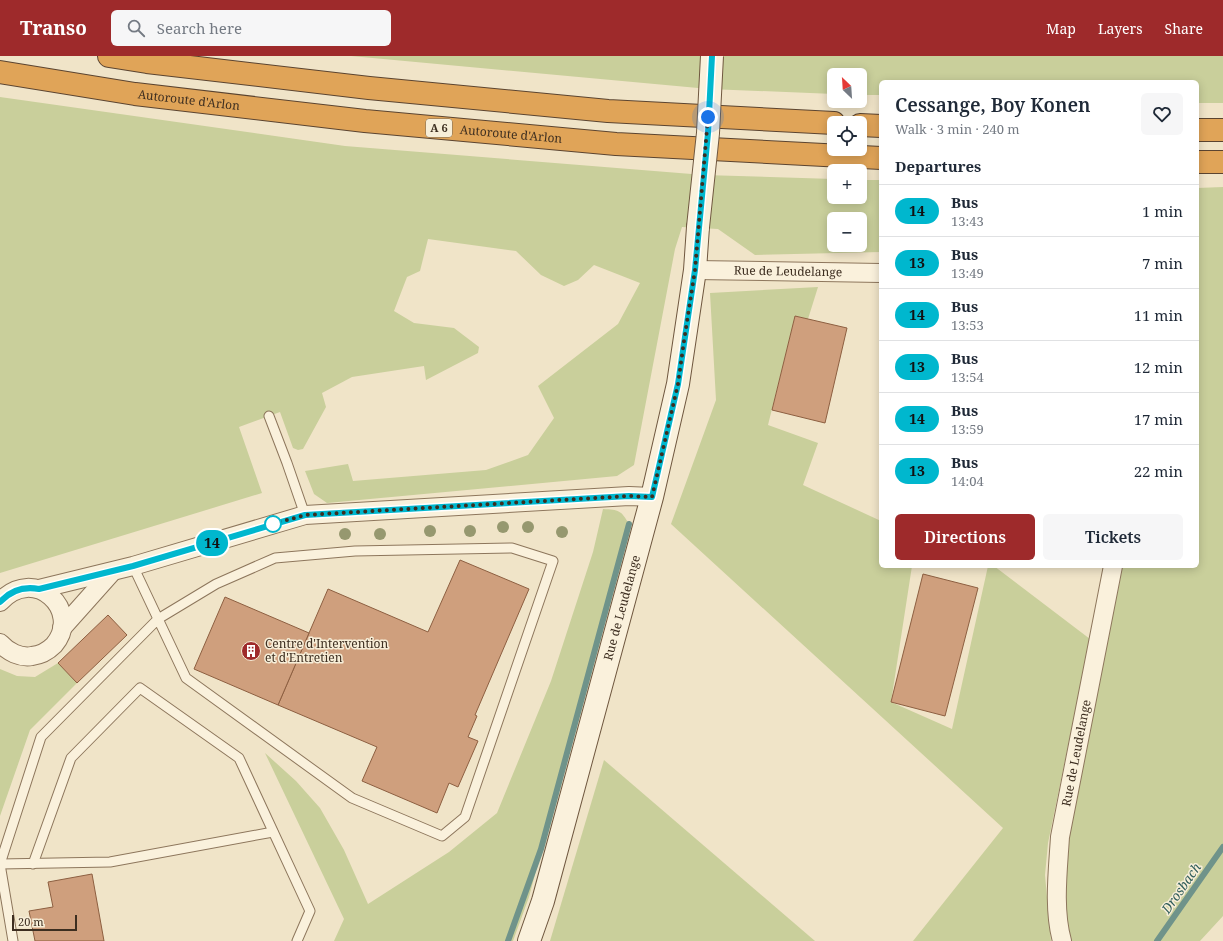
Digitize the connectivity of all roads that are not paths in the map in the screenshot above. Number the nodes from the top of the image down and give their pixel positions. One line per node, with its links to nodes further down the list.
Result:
1 (109, 56): 4 (highway)
2 (712, 56): 12 (main road, Rue de Leudelange, bridge)
3 (0, 72): 9 (highway, Autoroute d'Arlon / A 6)
4 (827, 123)
5 (867, 125): 6 (highway)
6 (879, 126)
7 (1199, 130): 8 (highway)
8 (1223, 130)
9 (879, 158)
10 (1199, 162): 11 (highway)
11 (1223, 162)
12 (695, 270): 13 (street, Rue de Leudelange); 15 (main road, Rue de Leudelange)
13 (879, 273)
14 (268, 416): 16 (lane)
15 (652, 497): 16 (street); 30 (main road, Rue de Leudelange)
16 (305, 515): 17 (street)
17 (133, 566): 19 (street); 22 (lane)
18 (1113, 568): 31 (street, Rue de Leudelange)
19 (112, 572): 20 (street); 23 (street)
20 (39, 589): 21 (street); 23 (street)
21 (0, 602)
22 (158, 619): 22 (lane); 26 (lane)
23 (62, 628): 24 (street)
24 (0, 643)
25 (273, 832): 27 (lane); 27 (lane); 29 (lane)
26 (0, 864): 27 (lane); 28 (lane)
27 (33, 864)
28 (13, 941)
29 (297, 941)
30 (529, 941)
31 (1062, 941)

